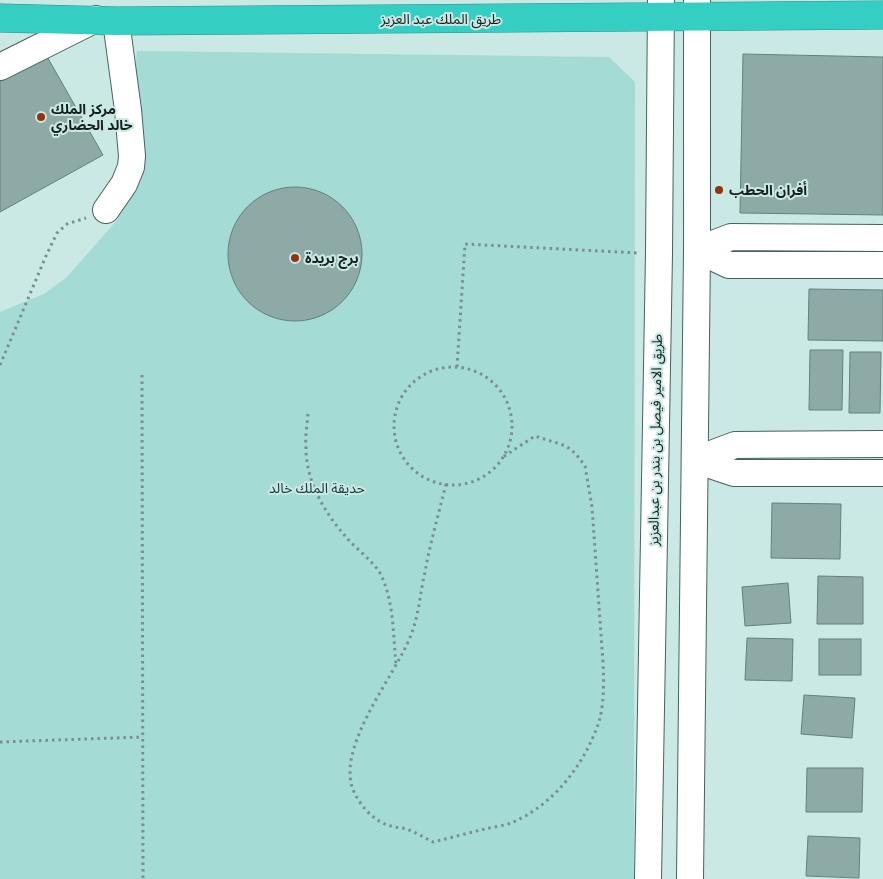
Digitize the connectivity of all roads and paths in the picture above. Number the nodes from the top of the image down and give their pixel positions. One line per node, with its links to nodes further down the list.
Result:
1 (661, 9): 2 (highway, طريق الملك عبد العزيز); 5 (highway, طريق الملك عبد العزيز); 10 (street, طريق الامير فيصل بن بندر بن عبدالعزيز)
2 (697, 9): 3 (highway, طريق الملك عبد العزيز); 9 (street)
3 (883, 15)
4 (0, 18): 5 (highway, طريق الملك عبد العزيز)
5 (106, 20): 6 (street); 7 (street)
6 (0, 67)
7 (106, 210): 12 (path)
8 (883, 238): 9 (street)
9 (697, 250): 11 (street); 18 (street)
10 (659, 253): 13 (path); 25 (street, طريق الامير فيصل بن بندر بن عبدالعزيز)
11 (883, 265)
12 (0, 365)
13 (457, 367): 17 (path); 20 (path)
14 (142, 375): 22 (path)
15 (308, 414): 21 (path)
16 (883, 444): 18 (street)
17 (504, 457): 20 (path); 21 (path)
18 (695, 460): 19 (street); 26 (street)
19 (883, 473)
20 (446, 484): 21 (path)
21 (396, 666)
22 (143, 737): 23 (path); 24 (path)
23 (0, 742)
24 (143, 879)
25 (648, 879)
26 (690, 879)

